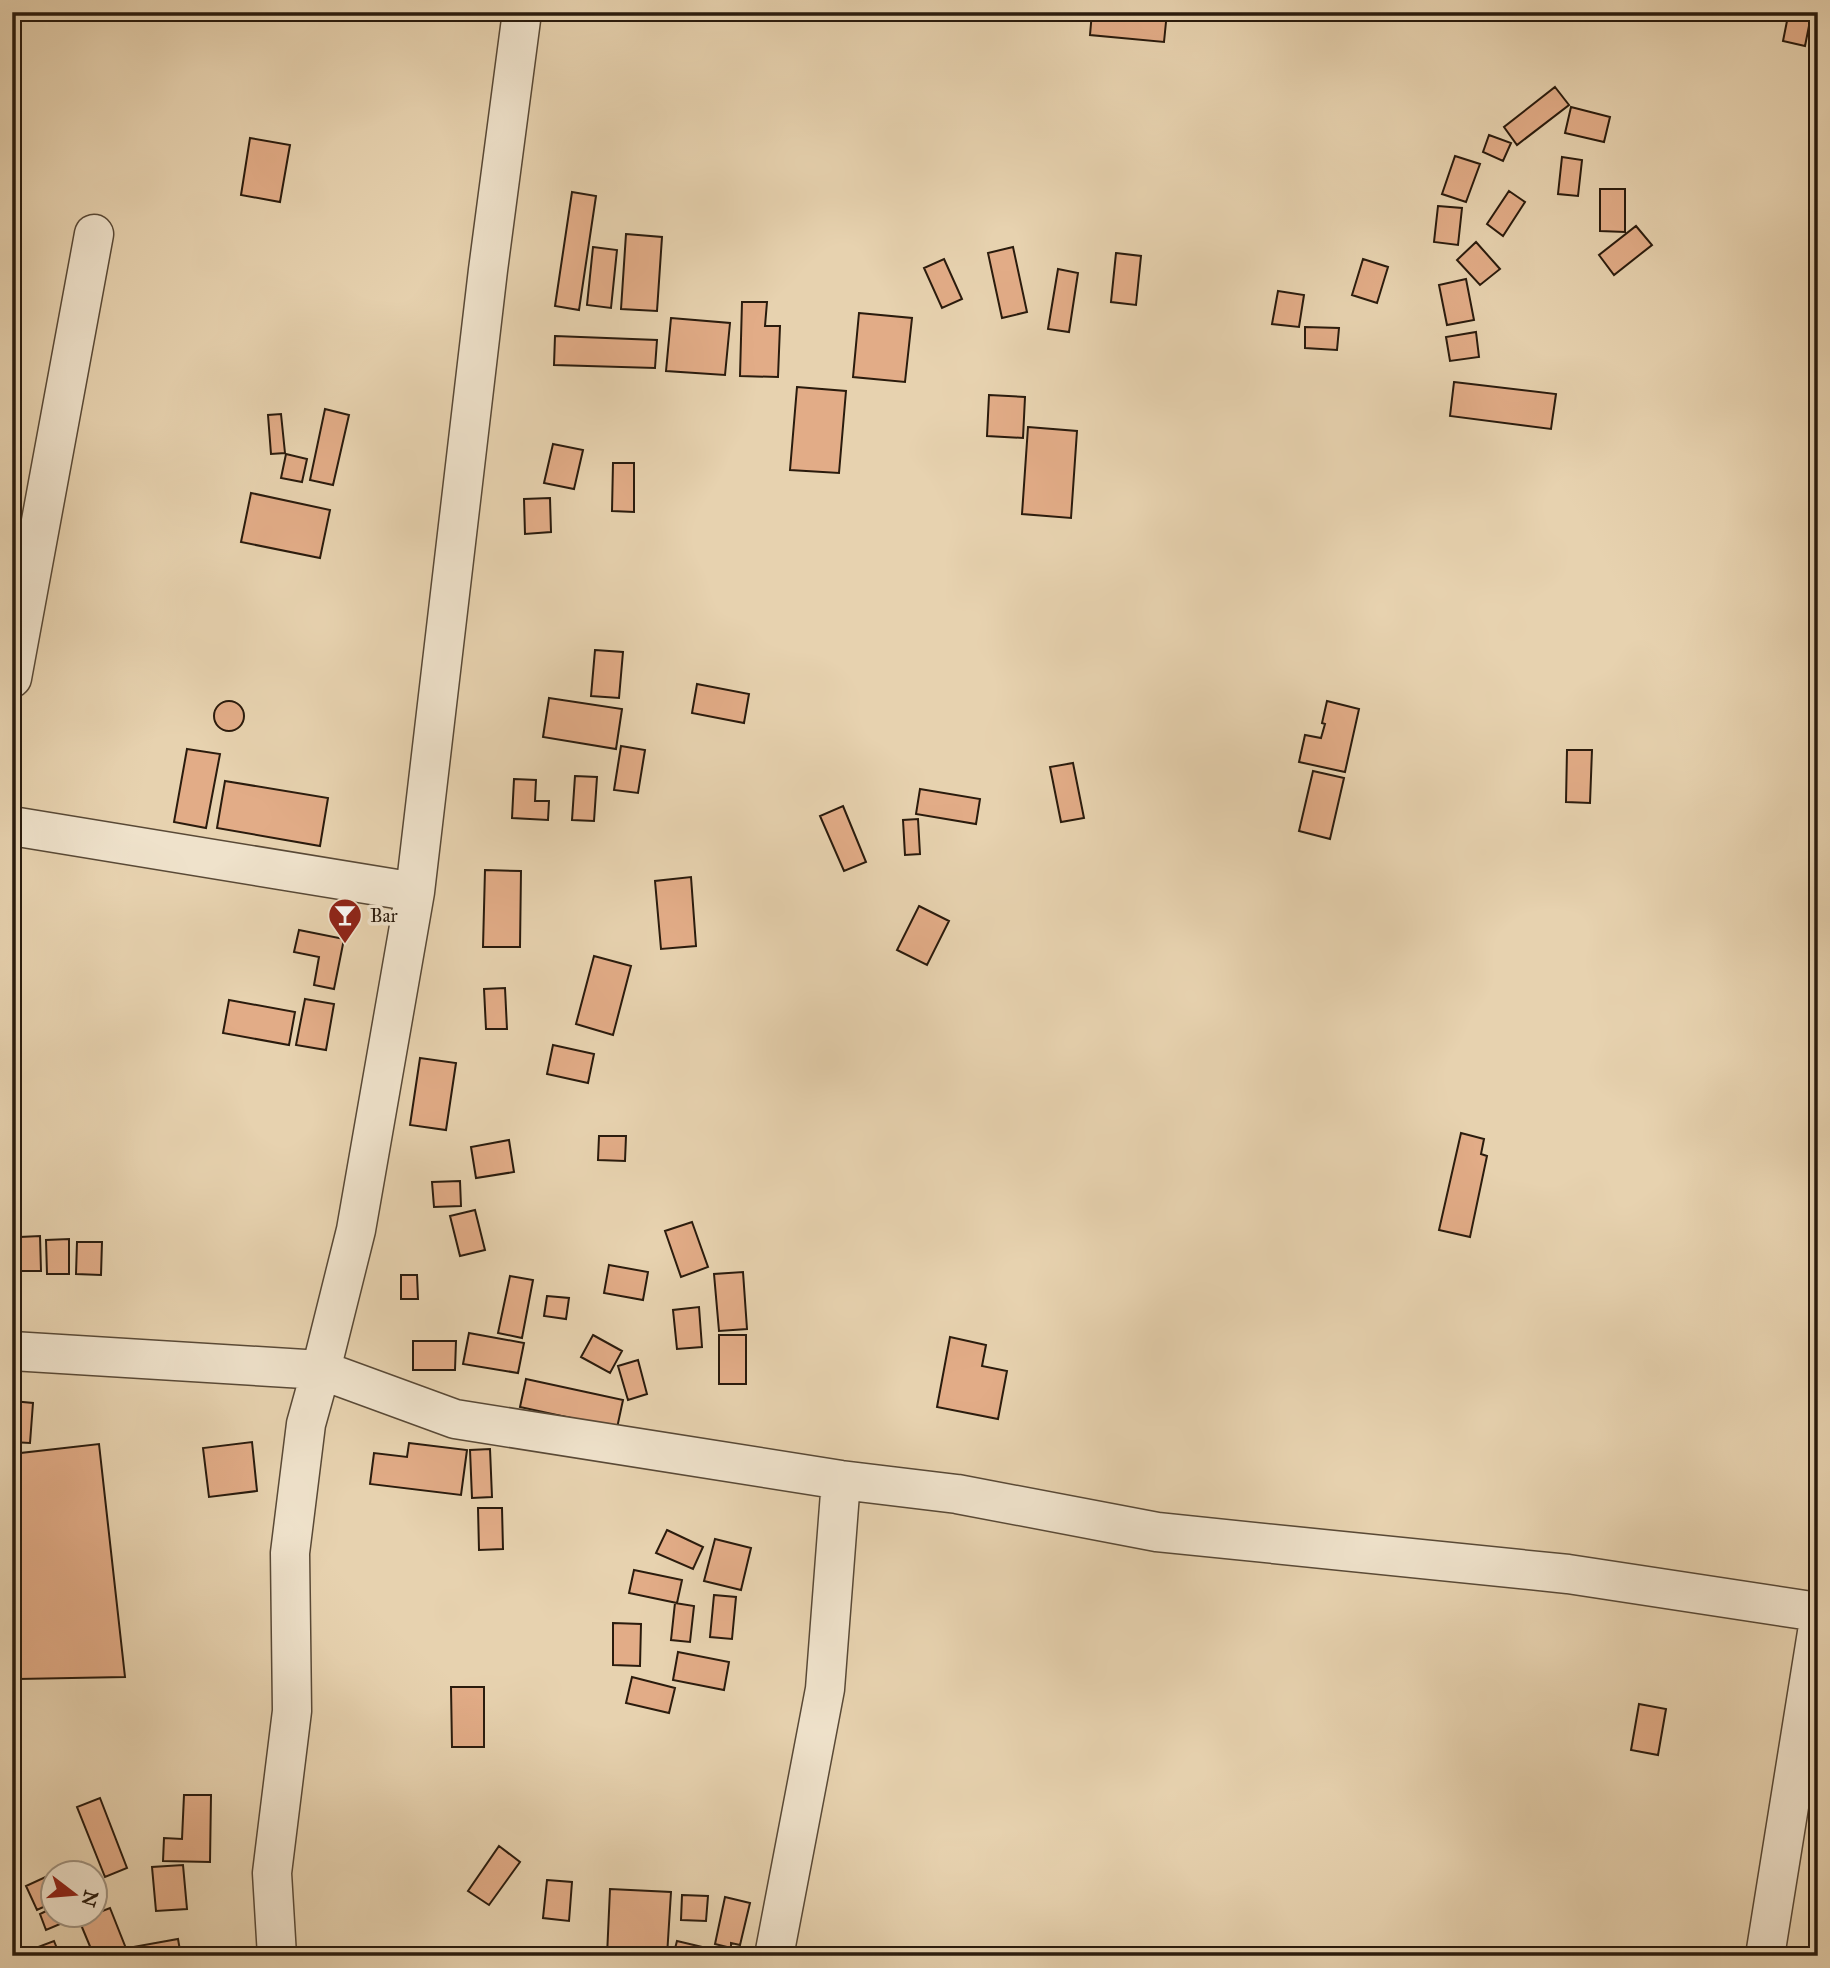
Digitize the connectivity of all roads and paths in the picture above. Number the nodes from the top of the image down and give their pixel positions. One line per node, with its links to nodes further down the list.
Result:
1 (522, 12): 5 (street)
2 (94, 234): 3 (street)
3 (12, 678)
4 (12, 826): 5 (street)
5 (415, 892): 7 (street)
6 (12, 1351): 7 (street)
7 (321, 1370): 8 (street); 11 (street)
8 (841, 1480): 9 (street); 12 (street)
9 (1818, 1612)
10 (1818, 1626): 13 (street)
11 (277, 1956)
12 (774, 1956)
13 (1765, 1956)

